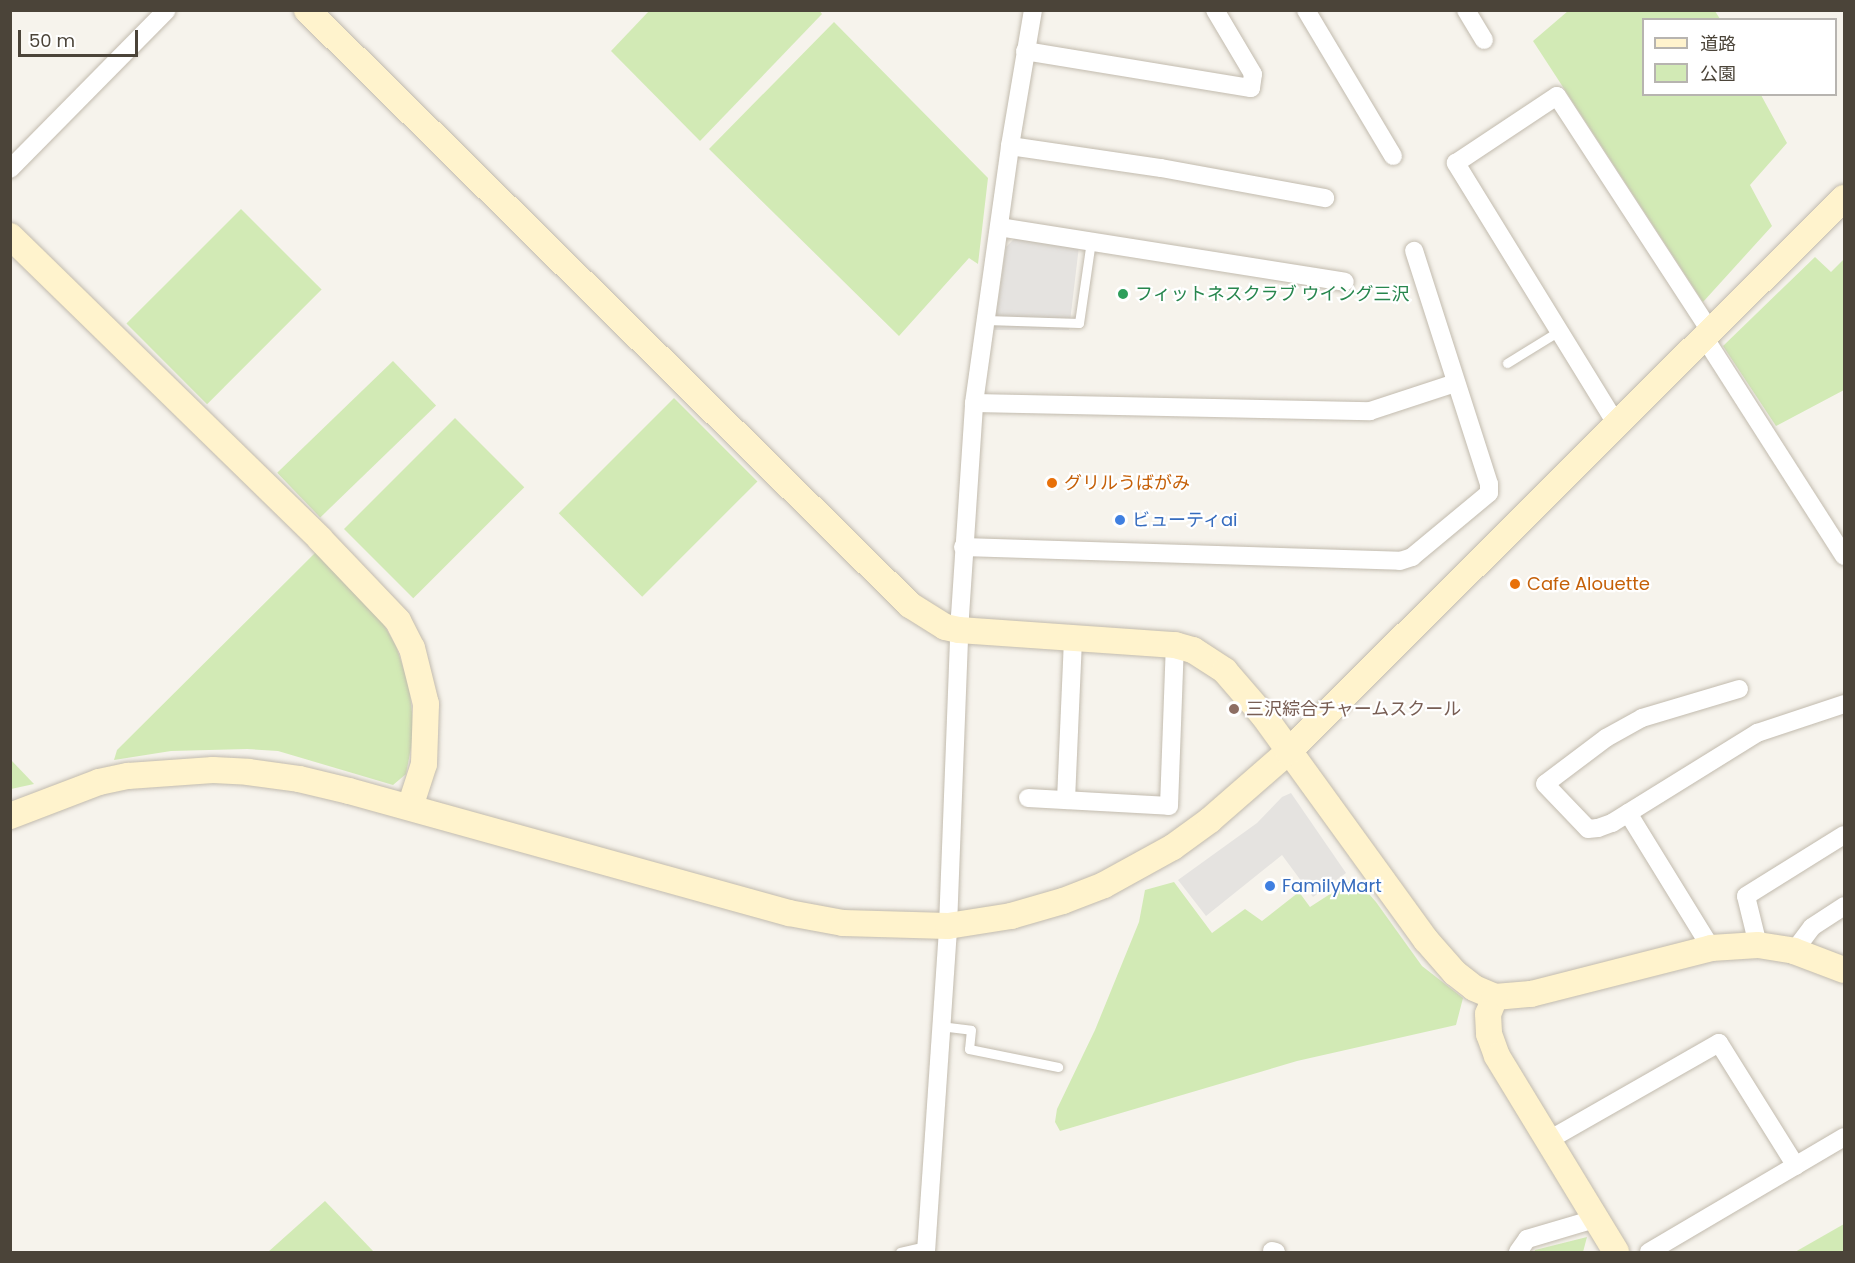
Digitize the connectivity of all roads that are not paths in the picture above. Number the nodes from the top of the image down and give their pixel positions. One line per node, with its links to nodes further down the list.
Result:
1 (167, 10): 11 (street)
2 (307, 10): 28 (street)
3 (1033, 10): 8 (street)
4 (1215, 10): 8 (street)
5 (1306, 10): 10 (street)
6 (1466, 10): 7 (street)
7 (1484, 40)
8 (1025, 51): 9 (street)
9 (1010, 146): 12 (street); 14 (street)
10 (1393, 156)
11 (10, 169)
12 (1325, 198)
13 (1845, 198): 21 (street)
14 (999, 227): 16 (street); 19 (street)
15 (10, 236): 36 (street)
16 (1091, 241): 18 (street); 19 (lane)
17 (1414, 251): 23 (street)
18 (1345, 282)
19 (986, 320): 24 (street)
20 (1559, 331): 21 (street); 22 (lane); 25 (street)
21 (1707, 334): 25 (street); 27 (street)
22 (1507, 363)
23 (1455, 383): 24 (street); 26 (street)
24 (974, 403): 26 (street)
25 (1617, 425): 33 (street)
26 (963, 547): 28 (street)
27 (1845, 556)
28 (959, 630): 29 (street); 41 (street)
29 (1073, 638): 30 (street); 35 (street)
30 (1175, 645): 33 (street); 35 (street)
31 (1739, 689): 37 (street)
32 (1845, 704): 37 (street)
33 (1288, 752): 41 (street); 46 (street)
34 (1028, 798): 35 (street)
35 (1066, 800)
36 (410, 807): 38 (street); 41 (street)
37 (1628, 813): 43 (street)
38 (10, 816)
39 (1845, 835): 42 (street)
40 (1845, 906): 44 (street)
41 (948, 926): 47 (street)
42 (1758, 945): 43 (street); 44 (street)
43 (1711, 948): 46 (street)
44 (1794, 951): 45 (street)
45 (1845, 970)
46 (1495, 997): 50 (street)
47 (940, 1026): 48 (lane); 53 (street)
48 (1058, 1067)
49 (1845, 1137): 51 (street)
50 (1547, 1141): 51 (street); 52 (street)
51 (1796, 1166): 57 (street)
52 (1595, 1219): 55 (street); 56 (street)
53 (926, 1249): 54 (lane)
54 (900, 1252)
55 (1518, 1252)
56 (1616, 1252)
57 (1649, 1252)

